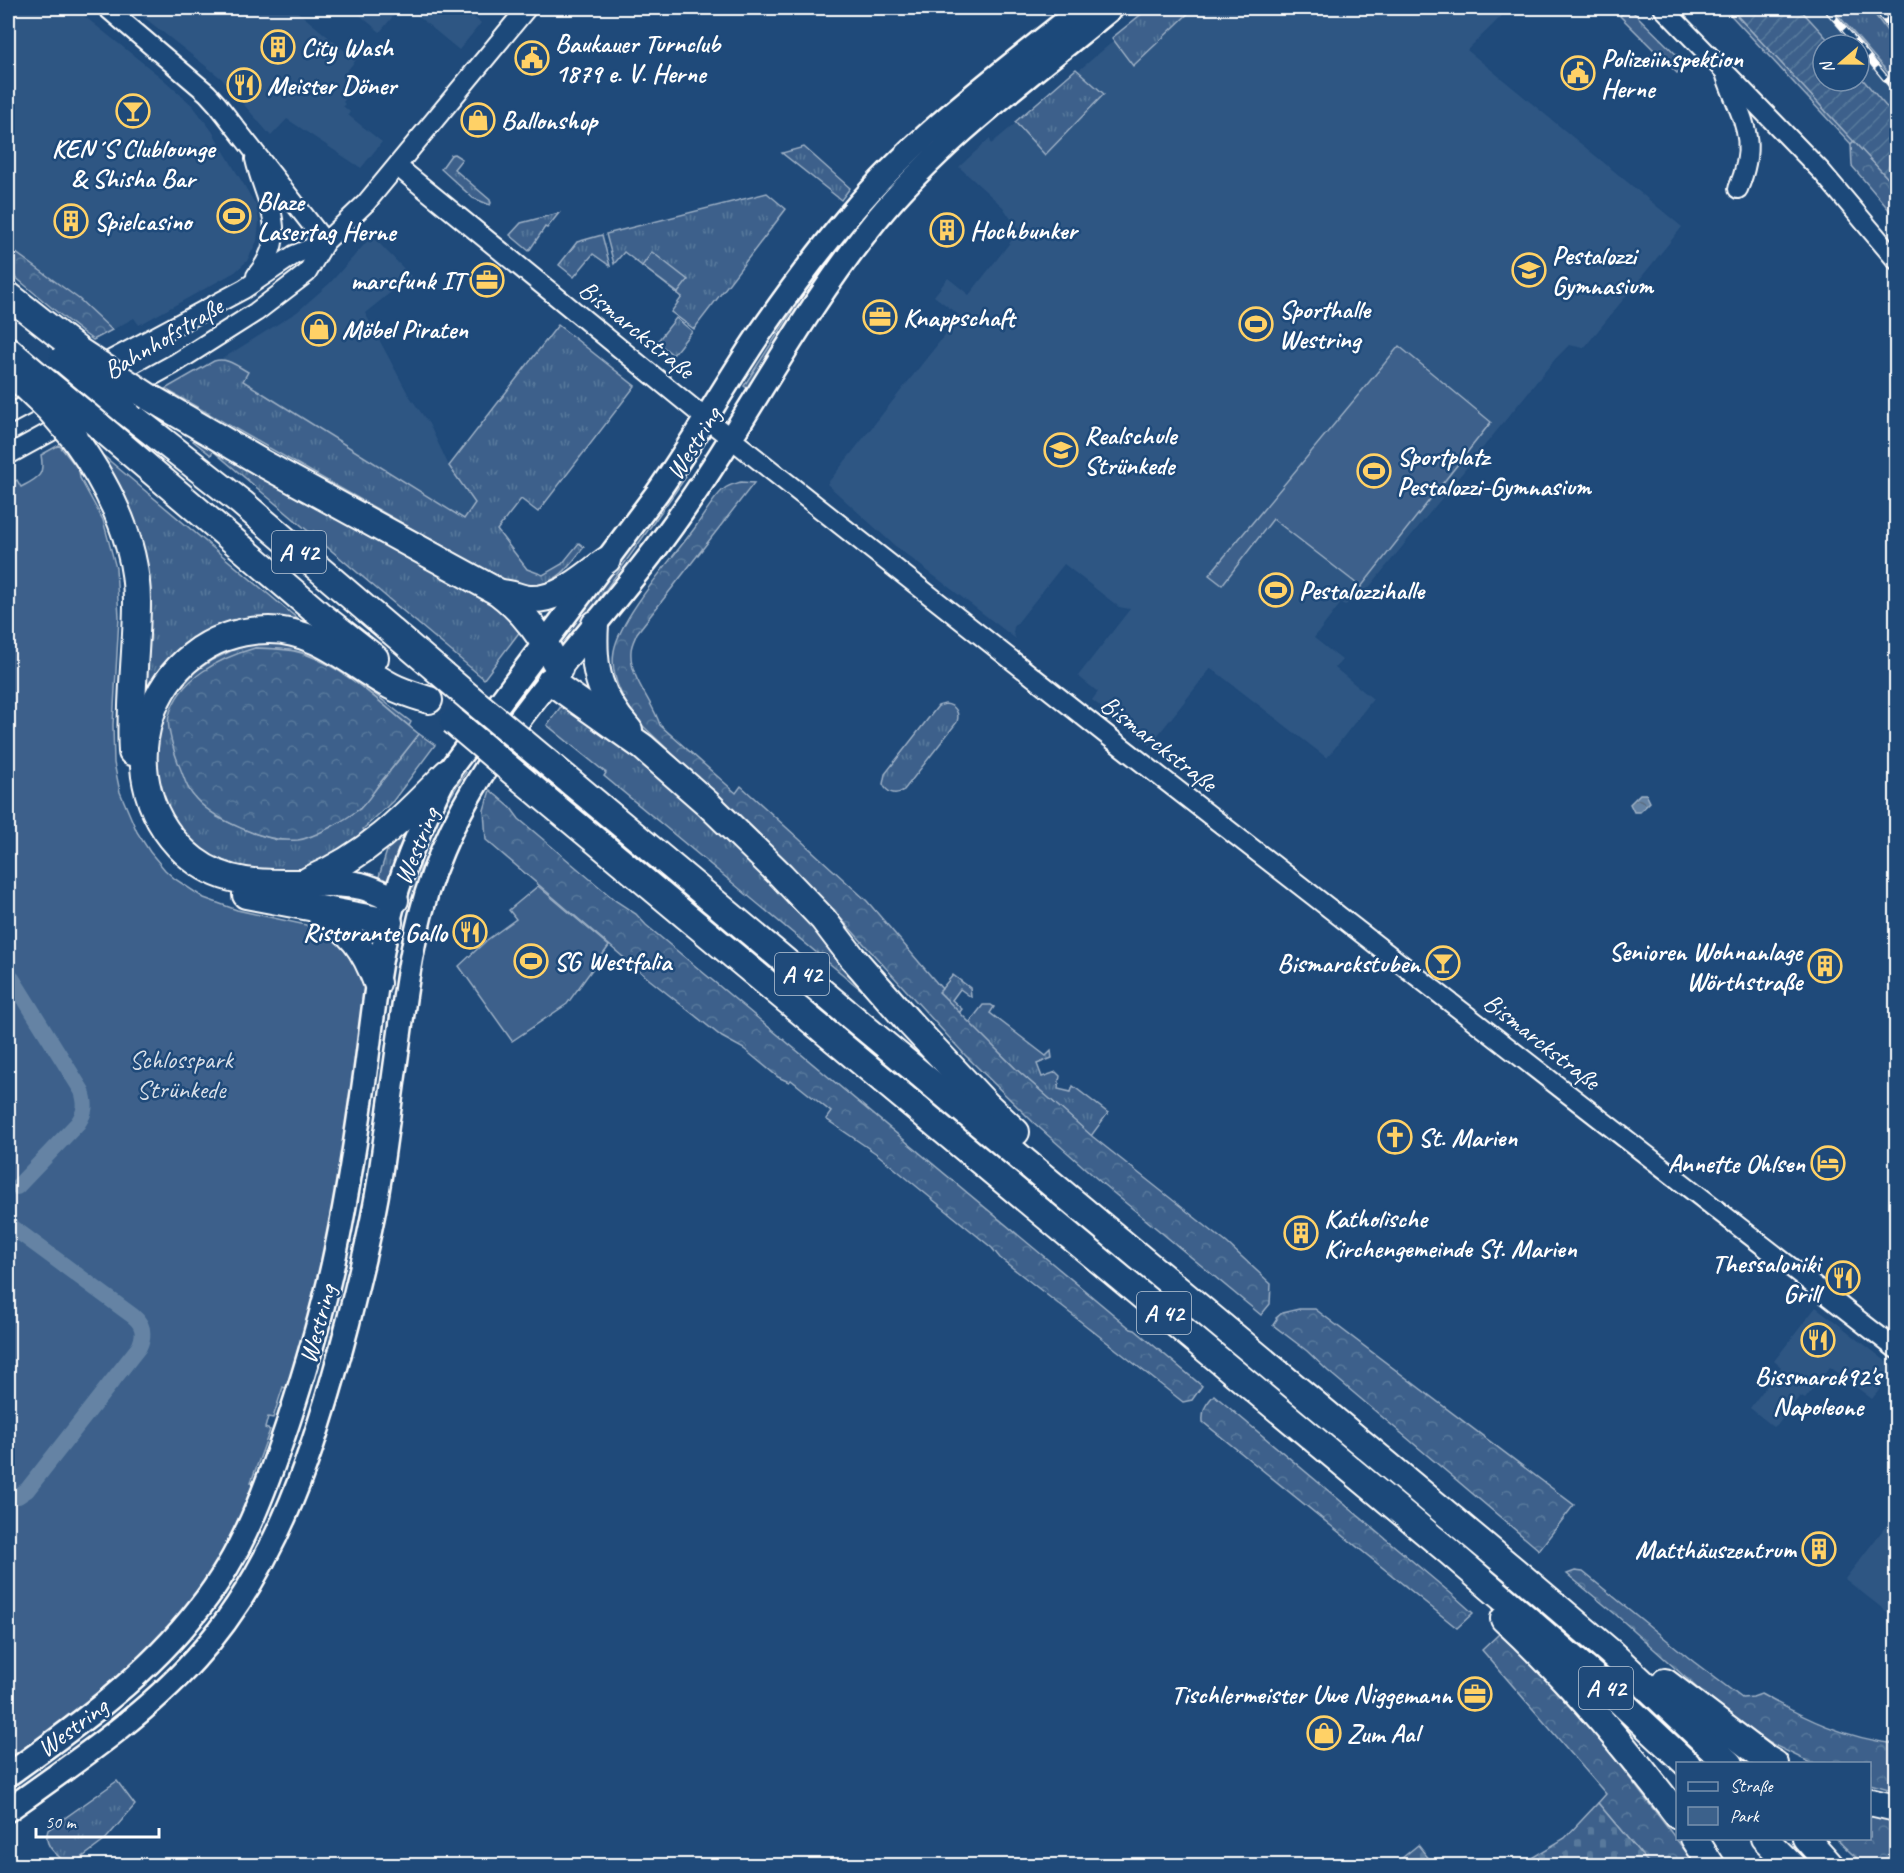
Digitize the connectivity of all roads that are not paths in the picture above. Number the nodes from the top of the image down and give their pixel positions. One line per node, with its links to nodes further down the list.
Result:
1 (107, 8): 7 (street)
2 (527, 8): 8 (street, Bahnhofstraße)
3 (1082, 8): 21 (main road, Westring)
4 (1112, 8): 22 (main road, Westring)
5 (1663, 8): 6 (street)
6 (1723, 69): 9 (street); 11 (street)
7 (252, 148): 10 (street); 12 (street)
8 (398, 167): 10 (street, Bahnhofstraße); 21 (street, Bismarckstraße)
9 (1738, 189)
10 (325, 242): 12 (street, Bahnhofstraße); 16 (street, Bahnhofstraße)
11 (1896, 260)
12 (244, 288): 14 (street, Bahnhofstraße)
13 (8, 295): 18 (highway)
14 (206, 309): 16 (street); 20 (street, Bahnhofstraße)
15 (8, 314): 18 (highway, A 42)
16 (213, 338): 23 (street, Bahnhofstraße)
17 (8, 350): 19 (highway, A 42)
18 (71, 355): 25 (highway, bridge); 38 (highway, A 42, bridge)
19 (22, 375): 30 (highway, A 42, bridge); 34 (highway, bridge)
20 (8, 415)
21 (705, 418): 22 (street, Bismarckstraße); 24 (main road, Westring)
22 (730, 437): 26 (main road, Westring); 39 (street, Bismarckstraße)
23 (8, 455)
24 (607, 560): 25 (highway); 27 (main road, Westring)
25 (498, 592): 27 (highway)
26 (595, 624): 29 (main road, Westring); 31 (highway)
27 (544, 642): 28 (main road, Westring); 29 (highway)
28 (526, 668): 29 (main road); 32 (main road, Westring)
29 (555, 675): 31 (highway); 36 (main road, Westring)
30 (429, 700): 33 (highway); 40 (highway, A 42, bridge)
31 (643, 747): 38 (highway)
32 (447, 773): 33 (highway); 35 (main road, Westring)
33 (301, 883): 35 (highway)
34 (309, 907): 35 (highway); 37 (highway)
35 (392, 911): 36 (main road); 37 (main road, Westring)
36 (419, 919): 48 (main road, Westring)
37 (377, 983): 45 (main road, Westring)
38 (1080, 1206): 41 (highway, A 42)
39 (1896, 1349)
40 (1517, 1620): 42 (highway, A 42); 49 (highway)
41 (1609, 1651): 43 (highway, A 42); 44 (highway)
42 (1685, 1762)
43 (1727, 1762)
44 (1772, 1762)
45 (8, 1775)
46 (1871, 1802): 47 (highway)
47 (1896, 1808)
48 (8, 1810)
49 (1676, 1815)
50 (1695, 1840): 53 (highway)
51 (1765, 1840): 54 (highway)
52 (1807, 1840): 55 (highway)
53 (1712, 1866)
54 (1792, 1866)
55 (1832, 1866)

